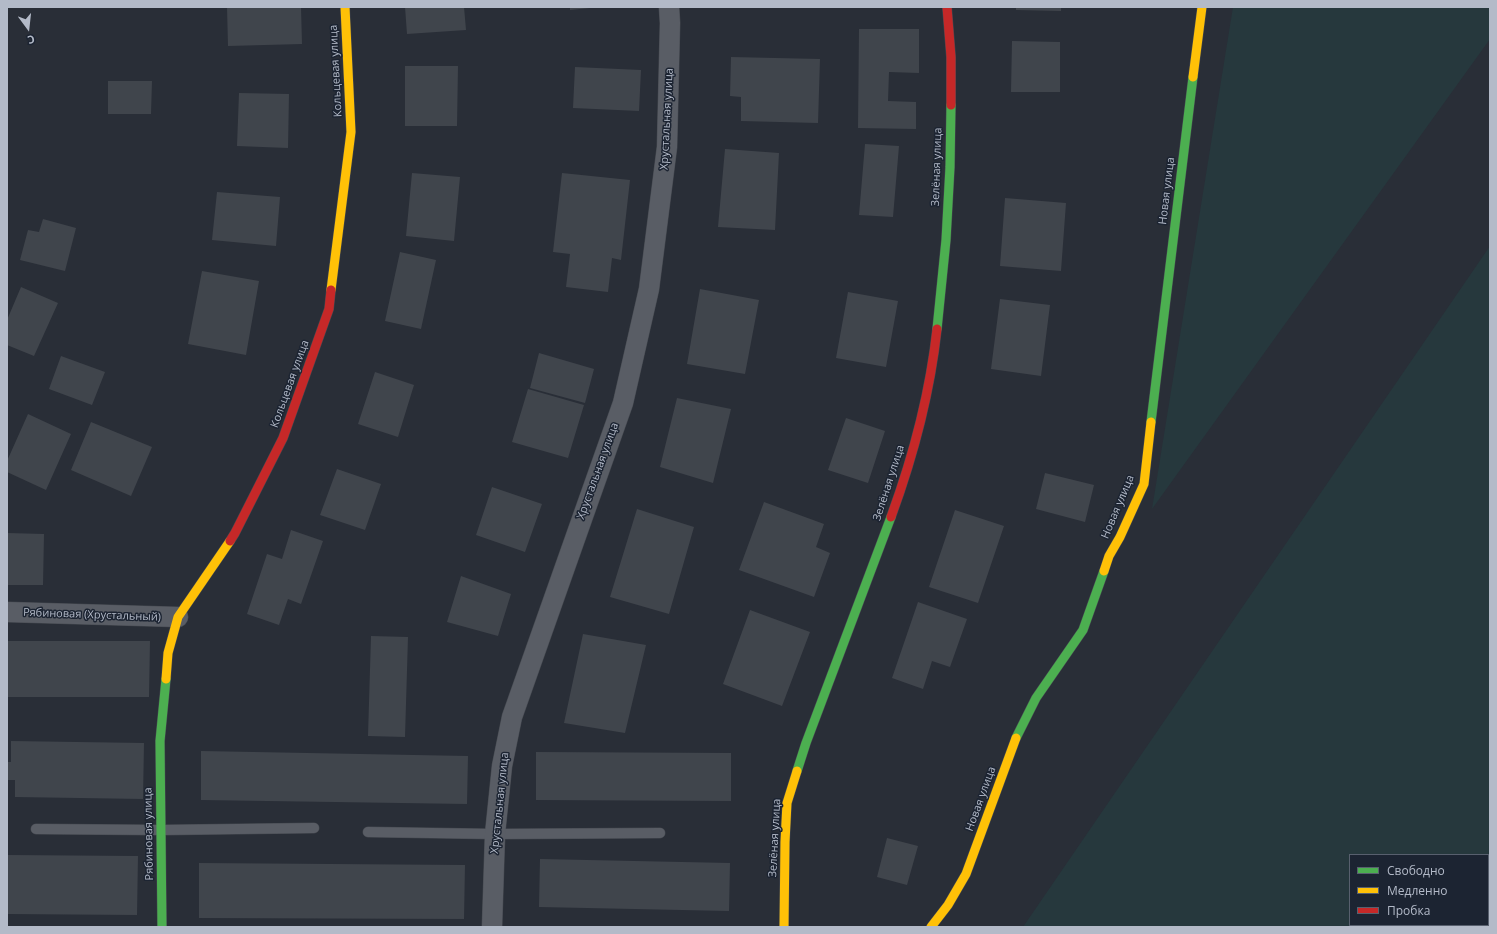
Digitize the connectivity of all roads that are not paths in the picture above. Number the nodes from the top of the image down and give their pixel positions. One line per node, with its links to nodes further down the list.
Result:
1 (345, 7): 6 (street, Кольцевая улица)
2 (669, 7): 13 (street, Хрустальная улица)
3 (947, 7): 16 (street, Зелёная улица)
4 (1202, 7): 17 (street, Новая улица)
5 (7, 612): 6 (street, Рябиновая (Хрустальный))
6 (178, 617): 7 (street, Кольцевая улица)
7 (160, 741): 10 (street, Рябиновая улица)
8 (314, 828): 10 (lane)
9 (36, 829): 10 (lane)
10 (161, 830): 14 (street, Рябиновая улица)
11 (368, 832): 13 (lane)
12 (660, 833): 13 (lane)
13 (495, 834): 15 (street, Хрустальная улица)
14 (162, 927)
15 (492, 927)
16 (784, 927)
17 (931, 927)

